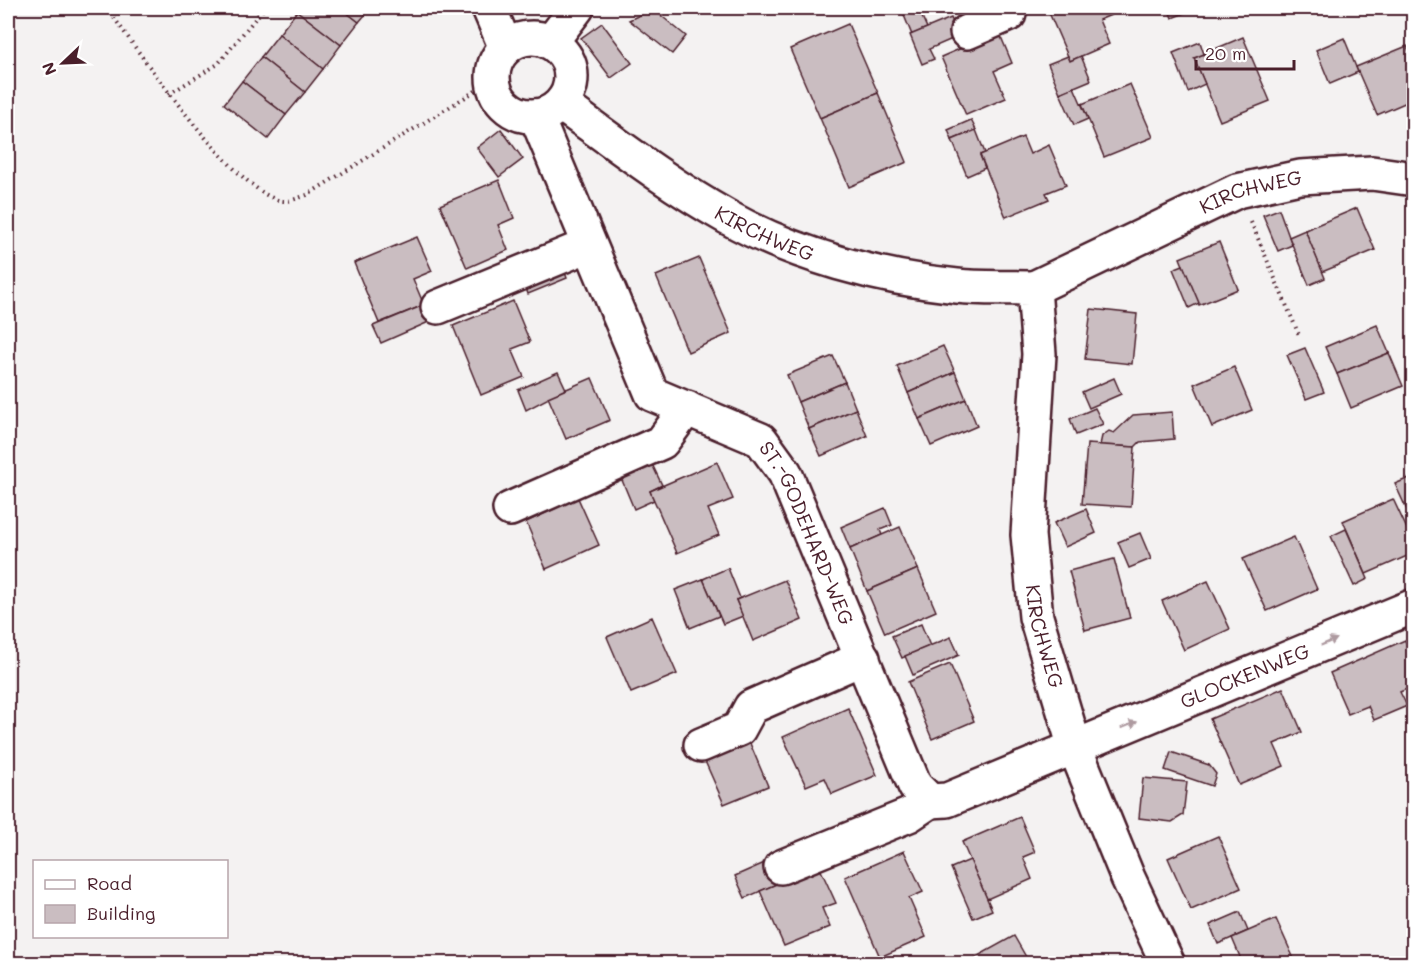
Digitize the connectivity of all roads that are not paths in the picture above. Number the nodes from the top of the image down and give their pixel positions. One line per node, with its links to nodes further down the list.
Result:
1 (489, 8): 6 (street)
2 (577, 8): 5 (street)
3 (1010, 8): 4 (street)
4 (967, 32)
5 (551, 42): 6 (street); 7 (street)
6 (506, 48): 7 (street)
7 (548, 110): 9 (street, ST.-GODEHARD-WEG); 10 (street, KIRCHWEG)
8 (1413, 179): 10 (street, KIRCHWEG)
9 (589, 245): 11 (street); 12 (street, ST.-GODEHARD-WEG)
10 (1034, 288): 17 (street, KIRCHWEG)
11 (438, 307)
12 (687, 408): 13 (street); 15 (street, ST.-GODEHARD-WEG)
13 (510, 509)
14 (1413, 606): 17 (street, GLOCKENWEG, one-way to 14)
15 (863, 658): 16 (street); 18 (street, ST.-GODEHARD-WEG)
16 (701, 745)
17 (1075, 748): 18 (street); 20 (street, KIRCHWEG)
18 (930, 801): 19 (street)
19 (781, 867)
20 (1168, 963)

